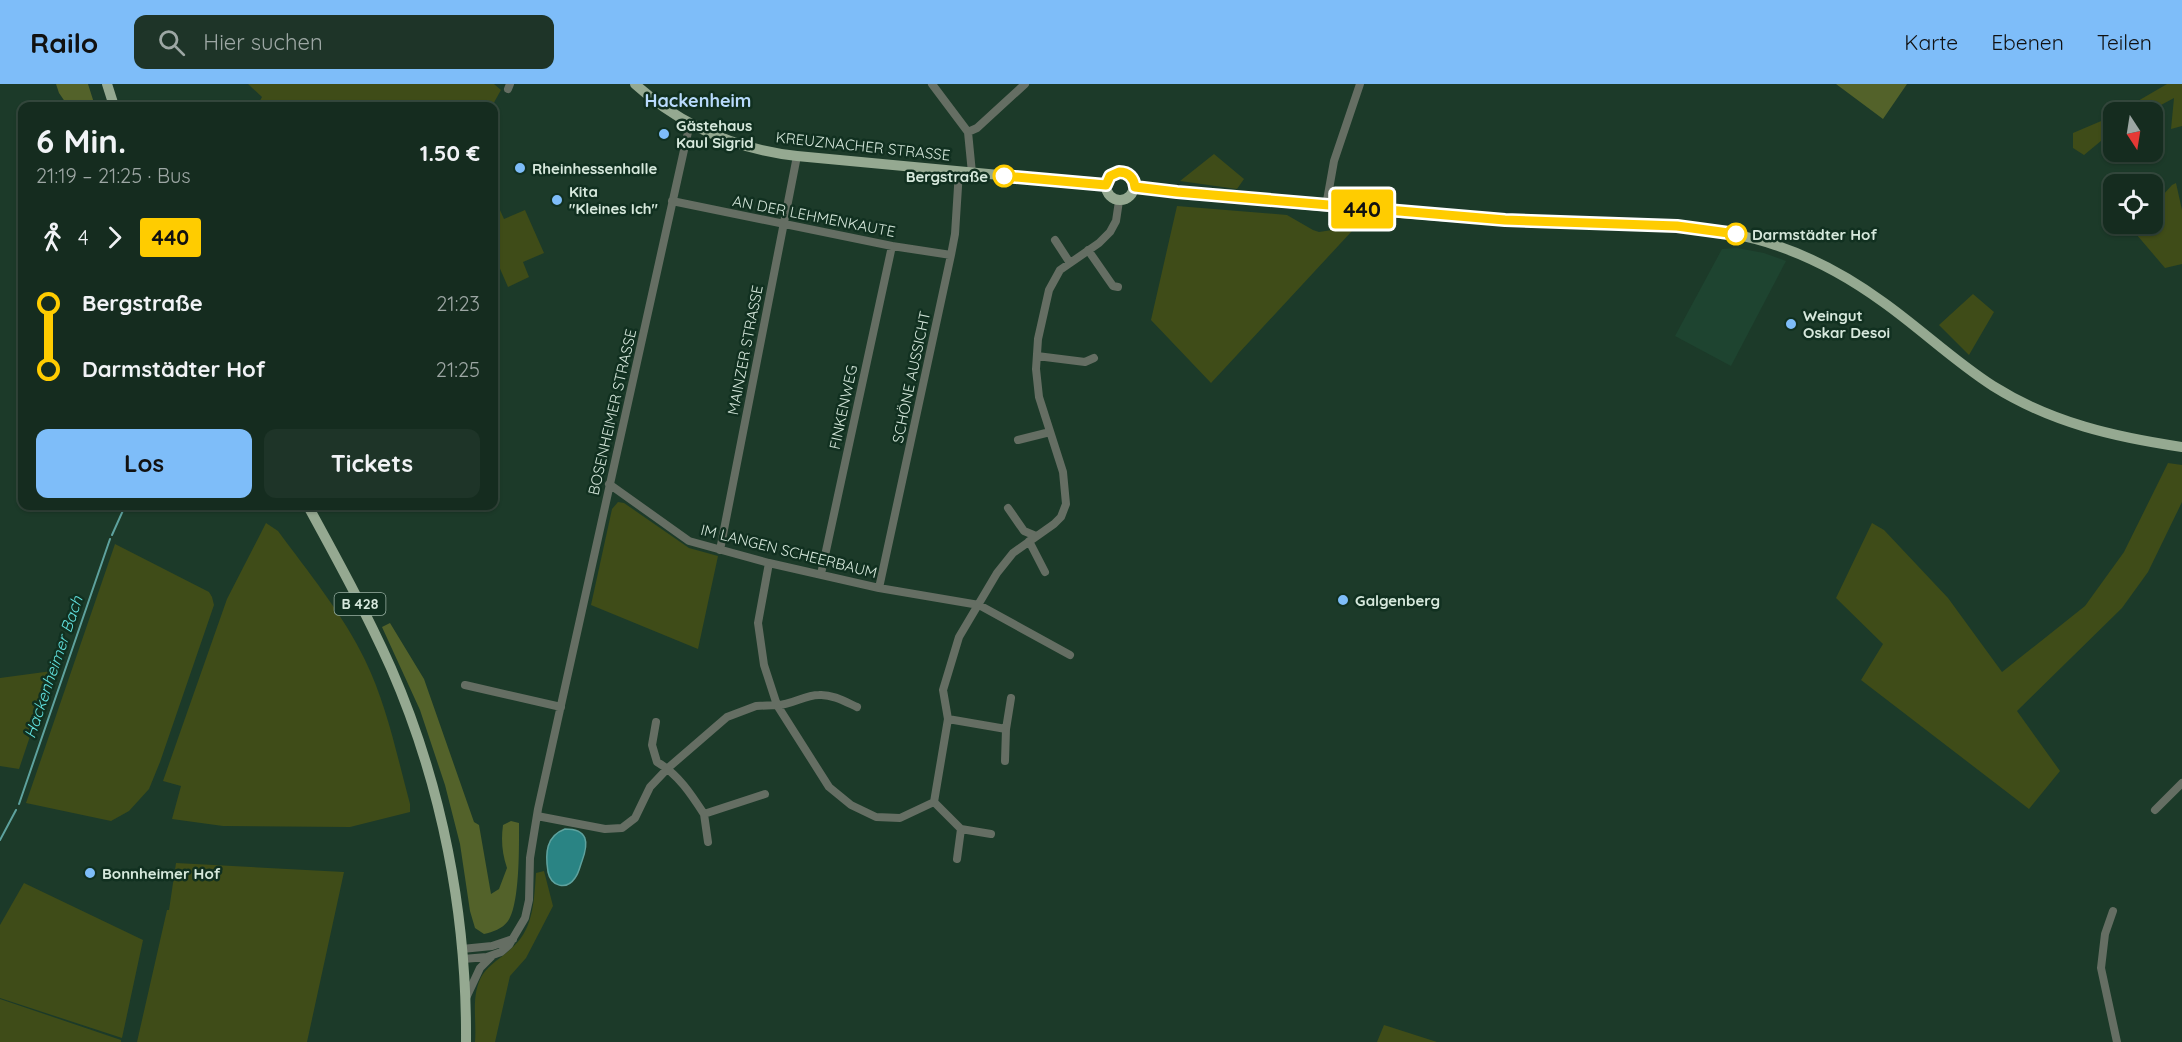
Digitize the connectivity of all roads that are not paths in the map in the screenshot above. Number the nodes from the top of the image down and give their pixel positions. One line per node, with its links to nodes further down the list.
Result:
1 (635, 84): 7 (main road, KREUZNACHER STRASSE)
2 (932, 84): 8 (street)
3 (1025, 84): 8 (street)
4 (1360, 84): 16 (street)
5 (108, 86): 6 (main road)
6 (113, 102)
7 (690, 123): 9 (main road, KREUZNACHER STRASSE); 14 (street, BOSENHEIMER STRASSE)
8 (968, 132): 11 (street)
9 (797, 156): 10 (main road, KREUZNACHER STRASSE); 17 (street, MAINZER STRASSE)
10 (958, 171): 11 (main road, KREUZNACHER STRASSE); 21 (street, SCHÖNE AUSSICHT)
11 (972, 173): 12 (main road, KREUZNACHER STRASSE)
12 (1106, 185): 13 (main road); 15 (main road)
13 (1135, 187): 15 (main road); 16 (main road)
14 (672, 201): 17 (street, AN DER LEHMENKAUTE); 29 (street, BOSENHEIMER STRASSE)
15 (1119, 201): 20 (street)
16 (1326, 206): 28 (main road)
17 (783, 224): 19 (street, AN DER LEHMENKAUTE); 33 (street, MAINZER STRASSE)
18 (1055, 240): 22 (street)
19 (892, 246): 21 (street, AN DER LEHMENKAUTE); 36 (street, FINKENWEG)
20 (1088, 250): 22 (street); 23 (street)
21 (951, 255): 37 (street, SCHÖNE AUSSICHT)
22 (1070, 263): 24 (street)
23 (1118, 287)
24 (1037, 356): 25 (street); 26 (street)
25 (1094, 358)
26 (1050, 432): 27 (street); 32 (street)
27 (1018, 440)
28 (2182, 447)
29 (609, 484): 33 (street, IM LANGEN SCHEERBAUM); 43 (street, BOSENHEIMER STRASSE)
30 (1008, 508): 32 (street)
31 (310, 510): 62 (main road, B 428)
32 (1032, 539): 35 (street); 38 (street)
33 (720, 550): 34 (street, IM LANGEN SCHEERBAUM)
34 (769, 563): 36 (street, IM LANGEN SCHEERBAUM); 42 (street)
35 (1044, 572)
36 (821, 574): 37 (street, IM LANGEN SCHEERBAUM)
37 (879, 588): 38 (street, IM LANGEN SCHEERBAUM)
38 (979, 605): 39 (street, IM LANGEN SCHEERBAUM); 45 (street)
39 (1070, 655)
40 (465, 685): 43 (street)
41 (1011, 698): 47 (street)
42 (777, 705): 44 (street); 49 (street); 52 (street)
43 (561, 706): 55 (street, BOSENHEIMER STRASSE)
44 (856, 707)
45 (948, 719): 47 (street); 52 (street)
46 (656, 722): 49 (street)
47 (1006, 729): 48 (street)
48 (1005, 761)
49 (668, 768): 54 (street); 55 (street)
50 (2182, 783): 53 (street)
51 (765, 794): 54 (street)
52 (934, 802): 56 (street)
53 (2155, 810)
54 (704, 814): 58 (street)
55 (537, 816): 61 (street, BOSENHEIMER STRASSE)
56 (961, 829): 57 (street); 59 (street)
57 (991, 834)
58 (708, 842)
59 (957, 859)
60 (2113, 911): 66 (street)
61 (513, 939): 62 (street); 63 (street)
62 (463, 954): 63 (street); 64 (main road, B 428)
63 (493, 956): 64 (street)
64 (465, 998): 65 (main road, B 428)
65 (466, 1042)
66 (2117, 1042)

